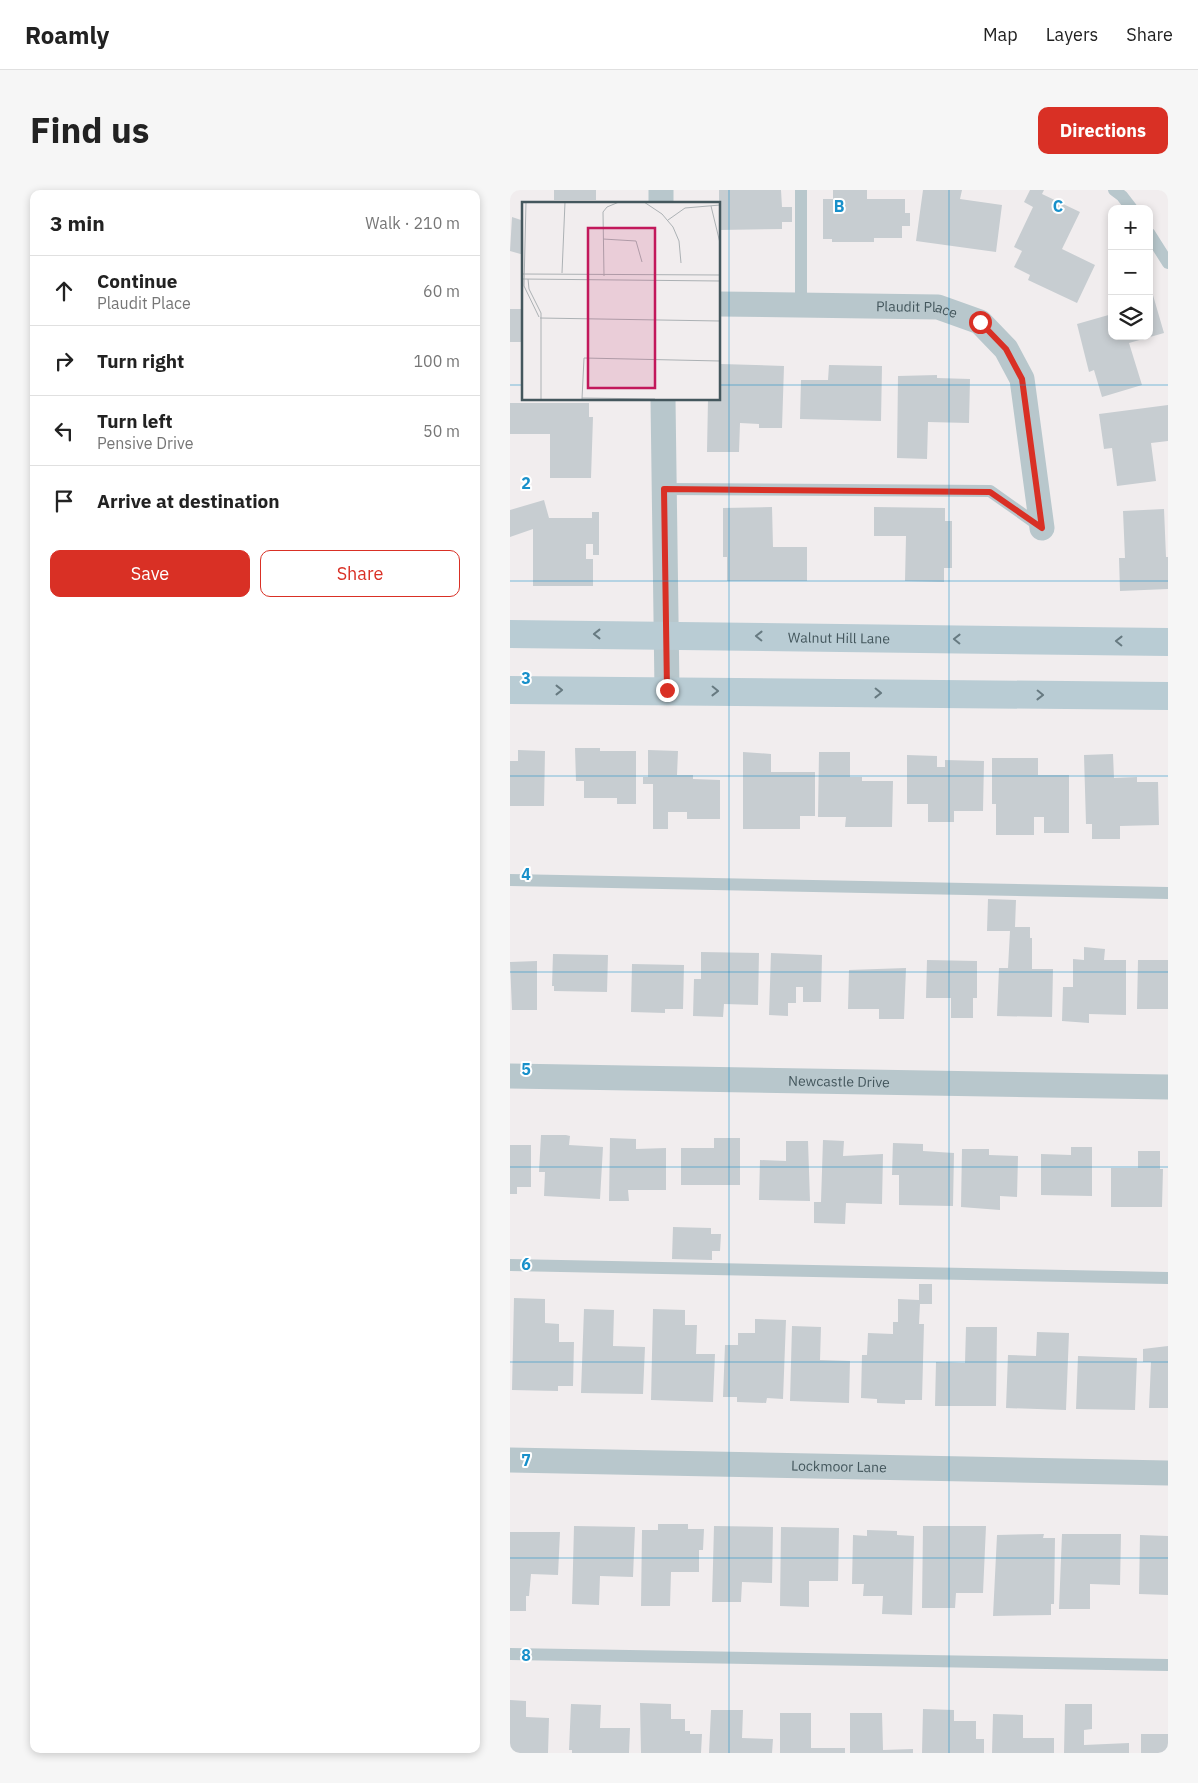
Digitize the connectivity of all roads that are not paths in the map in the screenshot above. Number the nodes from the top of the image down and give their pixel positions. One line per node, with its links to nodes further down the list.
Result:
1 (801, 190): 7 (lane)
2 (1114, 190): 3 (lane)
3 (1129, 205)
4 (1153, 239): 5 (lane)
5 (1168, 263)
6 (720, 304): 7 (street, Plaudit Place)
7 (801, 305): 10 (street, Plaudit Place)
8 (663, 400): 9 (street)
9 (664, 489): 10 (lane); 12 (street)
10 (1042, 528)
11 (510, 634): 12 (main road, Walnut Hill Lane, one-way to 11)
12 (666, 634): 13 (main road, Walnut Hill Lane, one-way to 12); 15 (street)
13 (1168, 642)
14 (510, 690): 15 (main road, one-way to 15)
15 (667, 690): 16 (main road, one-way to 16)
16 (1168, 696)
17 (510, 880): 18 (lane)
18 (1168, 893)
19 (510, 1076): 20 (street, Newcastle Drive)
20 (1168, 1087)
21 (510, 1265): 22 (lane)
22 (1168, 1278)
23 (510, 1460): 24 (street, Lockmoor Lane)
24 (1168, 1473)
25 (510, 1654): 26 (lane)
26 (1168, 1665)

